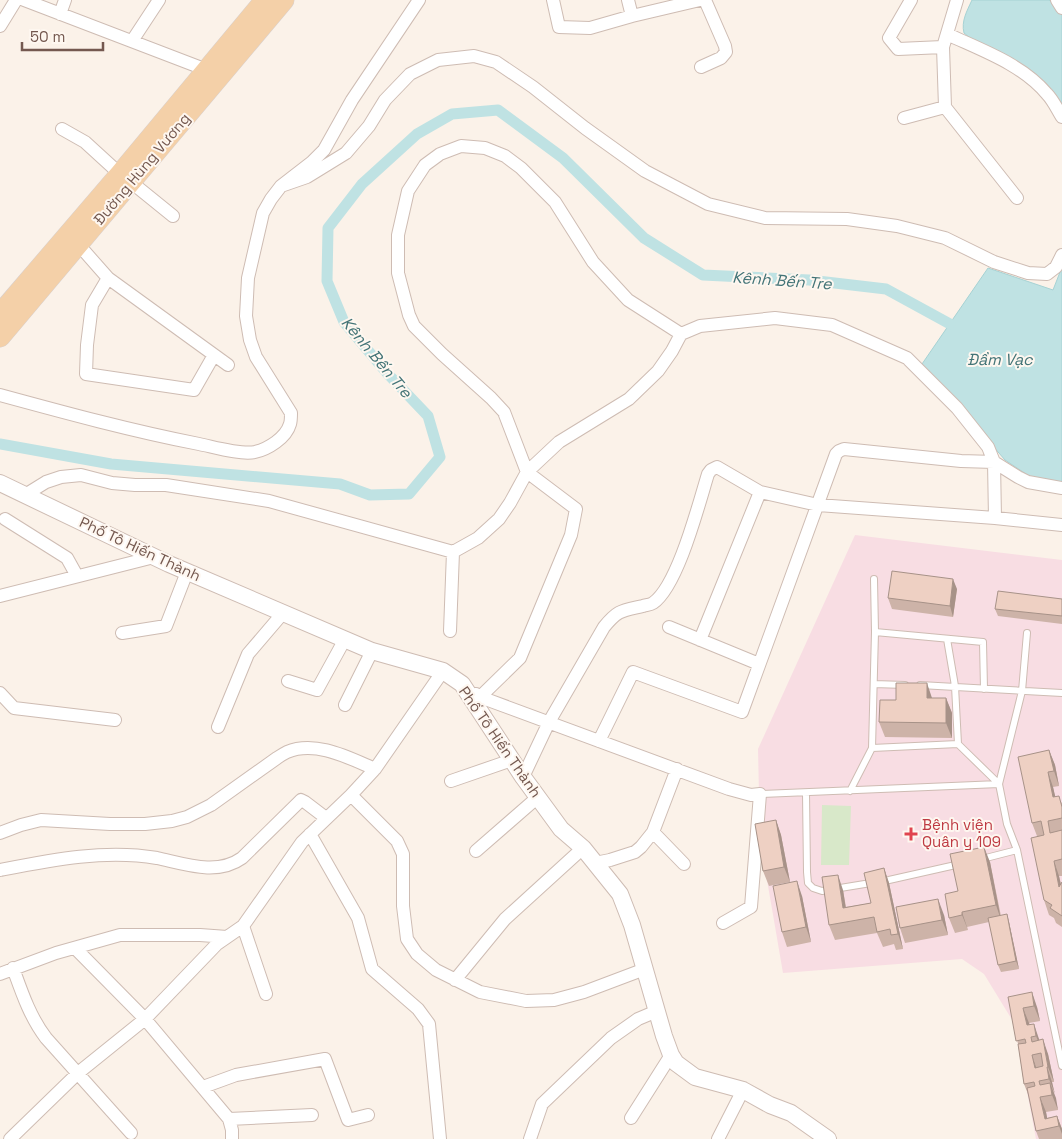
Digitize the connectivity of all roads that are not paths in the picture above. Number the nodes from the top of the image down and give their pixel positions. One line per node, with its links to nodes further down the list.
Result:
1 (16, 0): 18 (street)
2 (24, 0): 16 (street)
3 (65, 0): 16 (street)
4 (159, 0): 20 (street)
5 (284, 0): 23 (main road, Đường Hùng Vương)
6 (419, 0): 29 (street)
7 (553, 0): 17 (street)
8 (628, 0): 17 (street)
9 (700, 0): 17 (street)
10 (705, 0): 22 (street)
11 (911, 0): 21 (street)
12 (957, 0): 19 (street)
13 (1057, 0): 15 (street)
14 (262, 1): 23 (main road, Đường Hùng Vương)
15 (1062, 8)
16 (60, 14): 20 (street)
17 (632, 16)
18 (0, 26)
19 (947, 34): 21 (street); 25 (street)
20 (132, 41): 23 (street)
21 (943, 47): 24 (street)
22 (701, 67)
23 (212, 76): 28 (main road, Đường Hùng Vương)
24 (944, 107): 26 (street); 30 (street)
25 (1062, 117)
26 (904, 118)
27 (62, 129): 28 (street)
28 (125, 178): 31 (street); 32 (main road, Đường Hùng Vương); 35 (main road, Đường Hùng Vương)
29 (281, 186): 33 (street); 40 (street)
30 (1017, 198)
31 (173, 216)
32 (78, 244): 34 (street); 37 (main road, Đường Hùng Vương)
33 (1062, 255)
34 (108, 278): 38 (street); 38 (street)
35 (0, 314)
36 (681, 334): 41 (street); 42 (street); 42 (street)
37 (0, 338)
38 (214, 355): 39 (street)
39 (228, 365)
40 (0, 395)
41 (994, 462): 44 (street); 47 (street); 48 (street)
42 (527, 472): 51 (street); 77 (street)
43 (0, 483): 46 (street, Phố Tô Hiến Thành)
44 (1062, 488)
45 (760, 492): 47 (street); 65 (street); 80 (street)
46 (25, 495): 51 (street); 52 (street, Phố Tô Hiến Thành)
47 (818, 505): 48 (street); 67 (street)
48 (995, 518): 50 (street)
49 (5, 519): 54 (street)
50 (1062, 525)
51 (453, 552): 59 (street)
52 (154, 557): 53 (street, Phố Tô Hiến Thành); 54 (street)
53 (187, 572): 57 (street, Phố Tô Hiến Thành); 61 (street)
54 (77, 576): 56 (street)
55 (874, 578): 60 (lane)
56 (0, 596)
57 (283, 613): 63 (street, Phố Tô Hiến Thành); 81 (street)
58 (669, 627): 65 (street)
59 (450, 631)
60 (875, 632): 64 (lane); 71 (lane)
61 (122, 633)
62 (1027, 633): 74 (lane)
63 (345, 639): 66 (street, Phố Tô Hiến Thành); 69 (street)
64 (947, 639): 72 (lane); 73 (lane)
65 (700, 640): 67 (street)
66 (372, 651): 68 (street, Phố Tô Hiến Thành); 78 (street)
67 (759, 664): 82 (street)
68 (443, 671): 70 (street, Phố Tô Hiến Thành); 86 (street)
69 (288, 680)
70 (462, 684): 77 (street); 85 (street, Phố Tô Hiến Thành)
71 (874, 684): 72 (lane); 84 (lane)
72 (955, 686): 73 (lane); 83 (lane)
73 (984, 689): 74 (lane)
74 (1022, 691): 76 (lane); 90 (lane)
75 (0, 692): 79 (street)
76 (1062, 693)
77 (480, 697): 80 (street)
78 (345, 705)
79 (115, 720)
80 (549, 722): 82 (street); 88 (street)
81 (218, 727)
82 (599, 741): 87 (street)
83 (958, 744): 84 (lane); 90 (lane)
84 (872, 748): 91 (lane)
85 (512, 760): 88 (street, Phố Tô Hiến Thành); 89 (street)
86 (375, 769): 94 (street); 98 (street)
87 (677, 770): 93 (street); 97 (street)
88 (523, 777): 95 (street, Phố Tô Hiến Thành)
89 (451, 781)
90 (999, 784): 91 (lane); 101 (lane)
91 (850, 791): 92 (lane)
92 (806, 793): 93 (lane); 101 (lane)
93 (760, 794): 106 (street)
94 (351, 795): 96 (street); 113 (street)
95 (538, 797): 100 (street, Phố Tô Hiến Thành); 102 (street)
96 (326, 818): 99 (street); 105 (street)
97 (653, 832): 103 (street); 104 (street)
98 (0, 833)
99 (310, 834): 107 (street); 129 (street)
100 (582, 848): 103 (street, Phố Tô Hiến Thành); 113 (street)
101 (1017, 850): 118 (lane)
102 (476, 851)
103 (595, 863): 111 (street, Phố Tô Hiến Thành)
104 (684, 864)
105 (0, 870)
106 (723, 923)
107 (243, 926): 108 (street); 114 (street)
108 (227, 937): 109 (street); 116 (street)
109 (75, 948): 110 (street); 116 (street)
110 (13, 968): 112 (street); 119 (street)
111 (645, 969): 113 (street); 115 (street, Phố Tô Hiến Thành)
112 (0, 974)
113 (455, 980)
114 (266, 994)
115 (657, 1012): 117 (street, Phố Tô Hiến Thành); 130 (street)
116 (145, 1019): 119 (street); 120 (street)
117 (671, 1055): 121 (street, Phố Tô Hiến Thành); 124 (street)
118 (1062, 1066)
119 (78, 1073): 126 (street); 127 (street)
120 (203, 1088): 123 (street); 125 (street)
121 (743, 1090): 131 (street); 132 (street, Phố Tô Hiến Thành)
122 (312, 1115): 125 (street)
123 (368, 1115)
124 (631, 1118)
125 (229, 1119): 128 (street)
126 (130, 1133)
127 (10, 1139)
128 (232, 1139)
129 (440, 1139)
130 (530, 1139)
131 (718, 1139)
132 (828, 1139)

